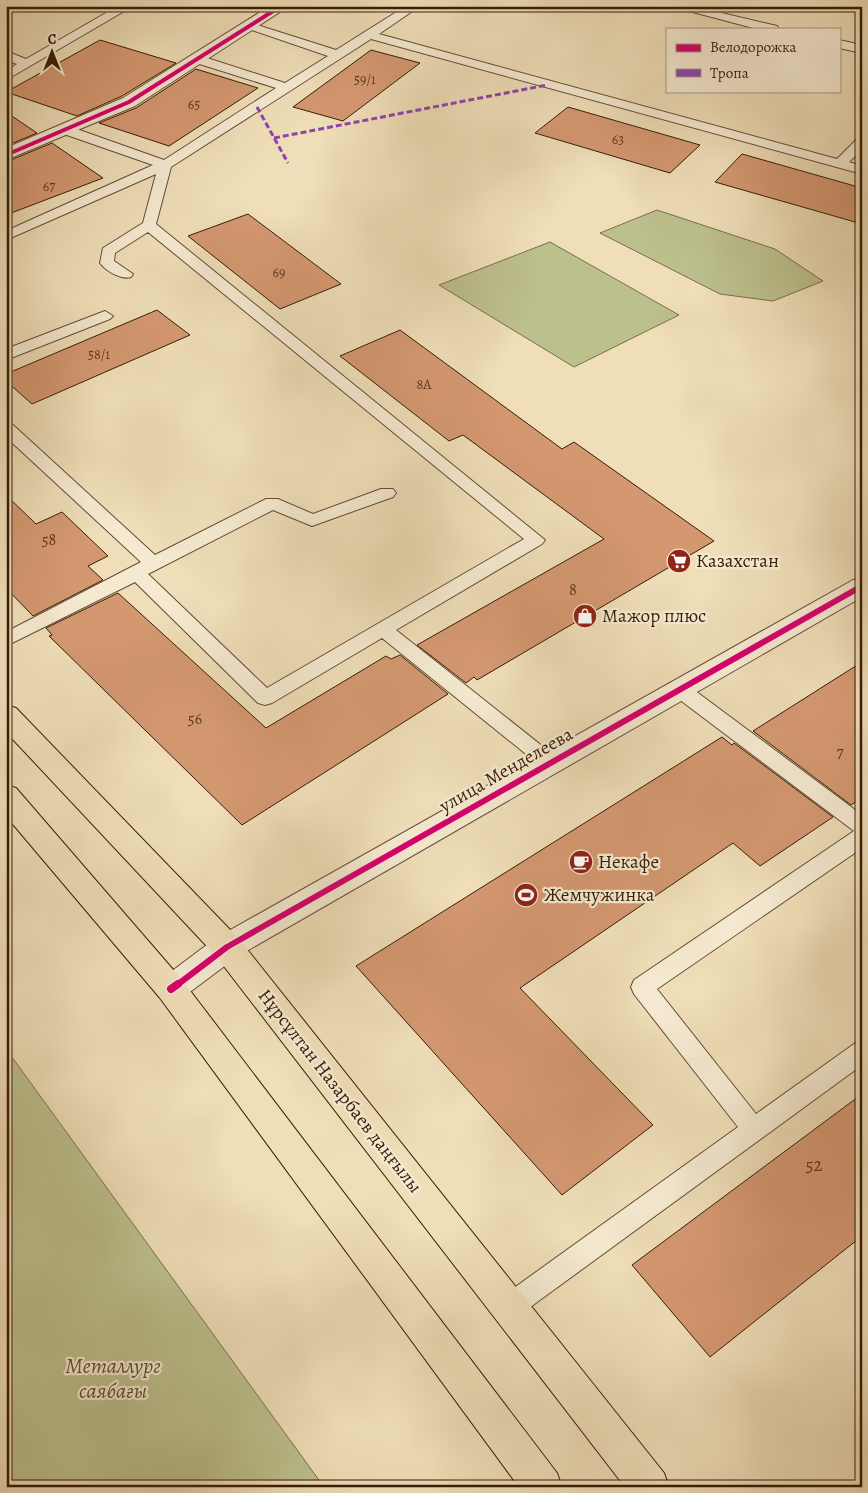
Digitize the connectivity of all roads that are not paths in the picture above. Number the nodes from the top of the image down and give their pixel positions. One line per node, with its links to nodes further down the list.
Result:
1 (127, 6): 13 (lane)
2 (281, 6): 5 (street)
3 (414, 6): 7 (lane)
4 (676, 6): 6 (lane)
5 (250, 26): 11 (lane); 12 (street)
6 (769, 28)
7 (370, 35): 11 (lane); 19 (lane)
8 (840, 44): 9 (lane)
9 (862, 49)
10 (6, 55): 13 (lane)
11 (338, 55): 15 (lane)
12 (197, 59): 15 (lane); 16 (street)
13 (26, 64): 14 (lane)
14 (6, 76)
15 (288, 88): 20 (lane)
16 (66, 130): 18 (street); 20 (lane)
17 (862, 142): 19 (lane)
18 (6, 155)
19 (840, 164): 21 (lane)
20 (165, 165): 22 (lane); 23 (lane)
21 (862, 170)
22 (148, 225): 24 (lane); 32 (lane)
23 (6, 236)
24 (126, 274)
25 (105, 316): 26 (lane)
26 (6, 355)
27 (6, 428): 29 (lane)
28 (386, 493): 29 (lane)
29 (152, 563): 30 (lane)
30 (137, 573): 32 (lane); 33 (lane)
31 (862, 586): 34 (street, улица Менделеева)
32 (383, 629): 36 (lane)
33 (6, 640)
34 (679, 689): 36 (street, улица Менделеева); 38 (lane)
35 (6, 715): 40 (main road, Нұрсұлтан Назарбаев даңғылы)
36 (549, 762): 40 (street, улица Менделеева)
37 (6, 796): 41 (main road)
38 (862, 826)
39 (862, 837): 43 (lane)
40 (227, 947): 41 (street, улица Менделеева); 44 (main road, Нұрсұлтан Назарбаев даңғылы)
41 (170, 990): 45 (main road)
42 (862, 1051): 43 (lane)
43 (754, 1129): 44 (lane)
44 (509, 1307): 46 (main road, Нұрсұлтан Назарбаев даңғылы)
45 (544, 1487)
46 (650, 1487)

